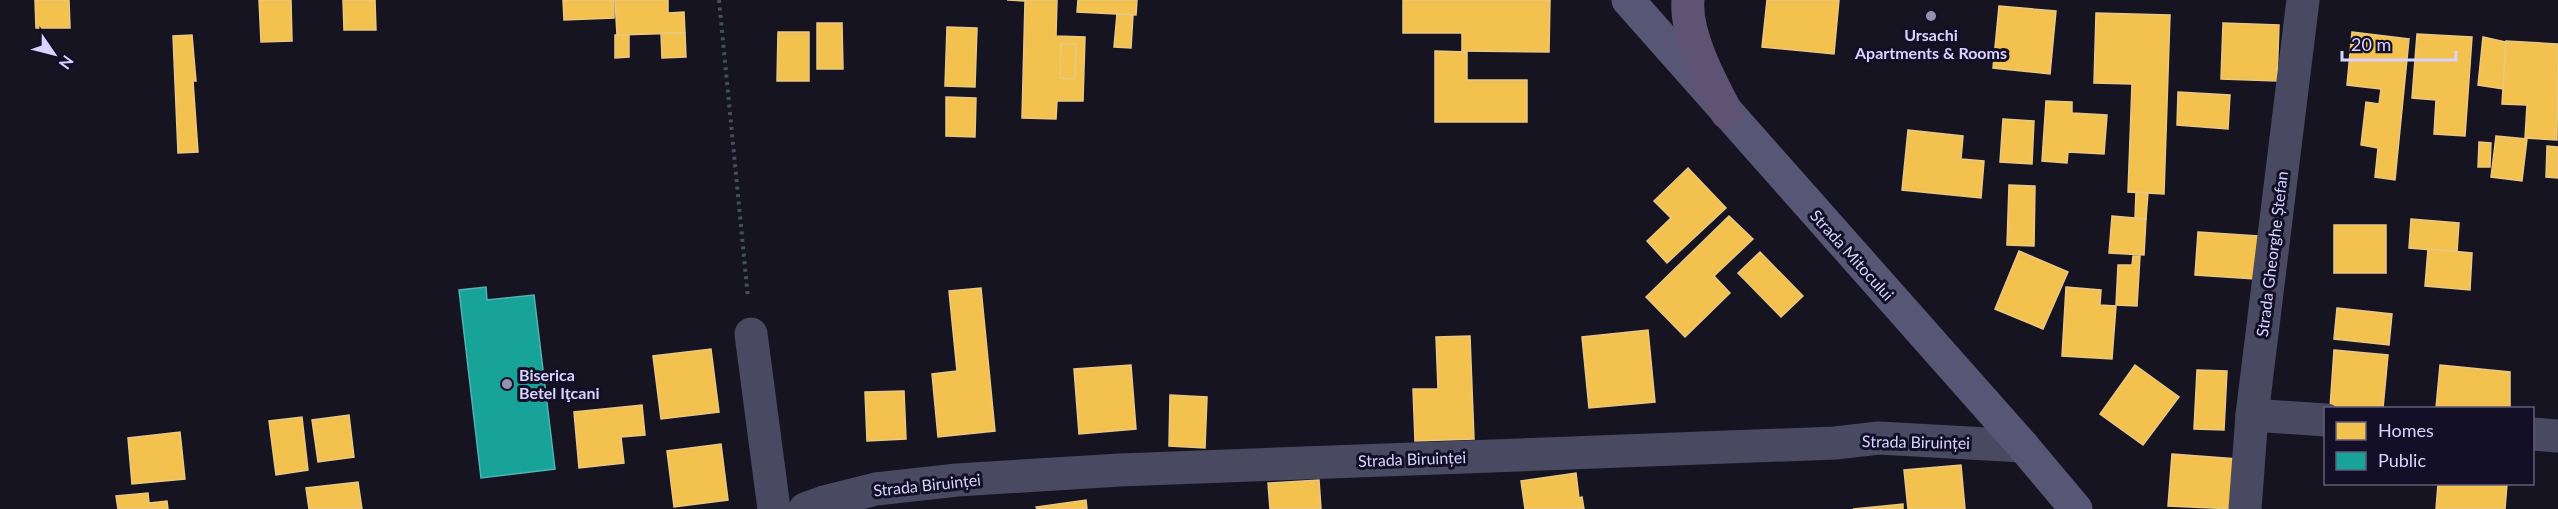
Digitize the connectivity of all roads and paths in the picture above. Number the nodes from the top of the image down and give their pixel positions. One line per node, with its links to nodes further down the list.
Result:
1 (719, 0): 6 (path)
2 (1628, 0): 5 (main road, Strada Mitocului)
3 (1688, 0): 5 (main road)
4 (2302, 0): 7 (street, Strada Gheorghe Ștefan)
5 (1727, 113): 11 (main road, Strada Mitocului)
6 (751, 334): 12 (street)
7 (2252, 415): 8 (street); 15 (street, Strada Gheorghe Ștefan)
8 (2324, 420)
9 (2534, 434): 10 (street)
10 (2558, 436)
11 (2023, 447): 13 (street, Strada Biruinței); 14 (main road, Strada Mitocului)
12 (774, 509)
13 (804, 509)
14 (2076, 509)
15 (2244, 509)

